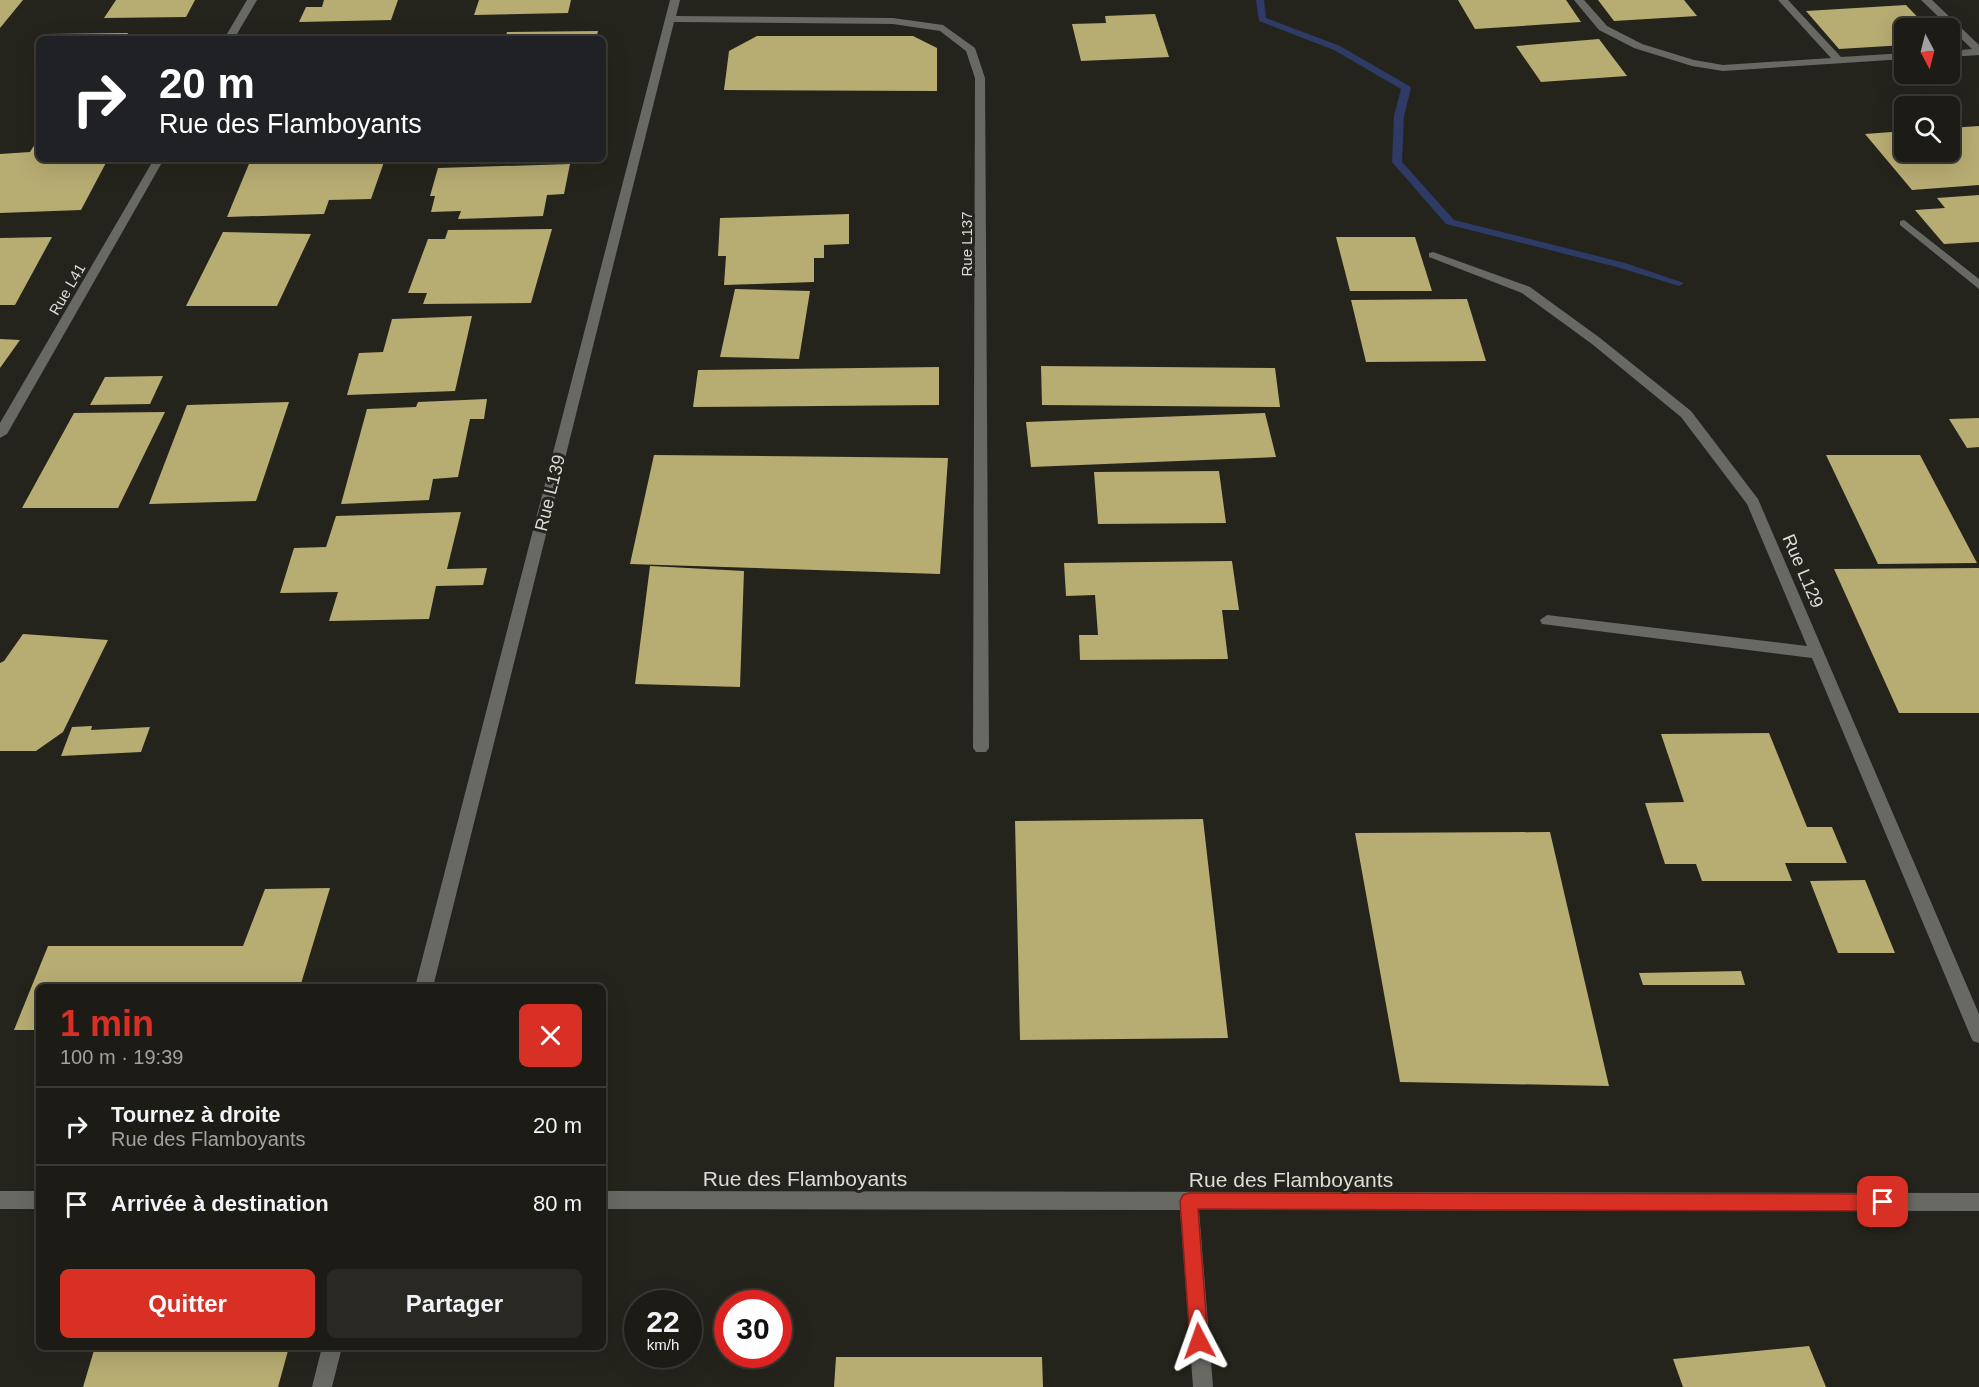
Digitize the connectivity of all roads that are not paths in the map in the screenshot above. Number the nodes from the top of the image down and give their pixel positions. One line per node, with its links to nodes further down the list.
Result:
1 (252, 0): 7 (street)
2 (675, 0): 6 (street, Rue L139)
3 (1579, 0): 11 (street)
4 (1783, 0): 11 (street)
5 (1926, 0): 8 (street)
6 (670, 19): 19 (street, Rue L137); 20 (street, Rue L139)
7 (231, 36)
8 (1979, 52): 9 (street)
9 (1960, 53)
10 (1894, 58): 11 (street)
11 (1839, 61)
12 (157, 162): 16 (street, Rue L41)
13 (1904, 223): 15 (street)
14 (1432, 255): 18 (street, Rue L129)
15 (1979, 285)
16 (0, 434)
17 (1547, 620): 18 (street)
18 (1817, 653): 21 (street, Rue L129)
19 (981, 748)
20 (425, 984)
21 (1979, 1035)
22 (0, 1200): 23 (street)
23 (36, 1200)
24 (606, 1200): 25 (street, Rue des Flamboyants)
25 (1189, 1201): 26 (street, Rue des Flamboyants); 29 (street)
26 (1979, 1202)
27 (331, 1350): 28 (street)
28 (322, 1387)
29 (1203, 1387)

